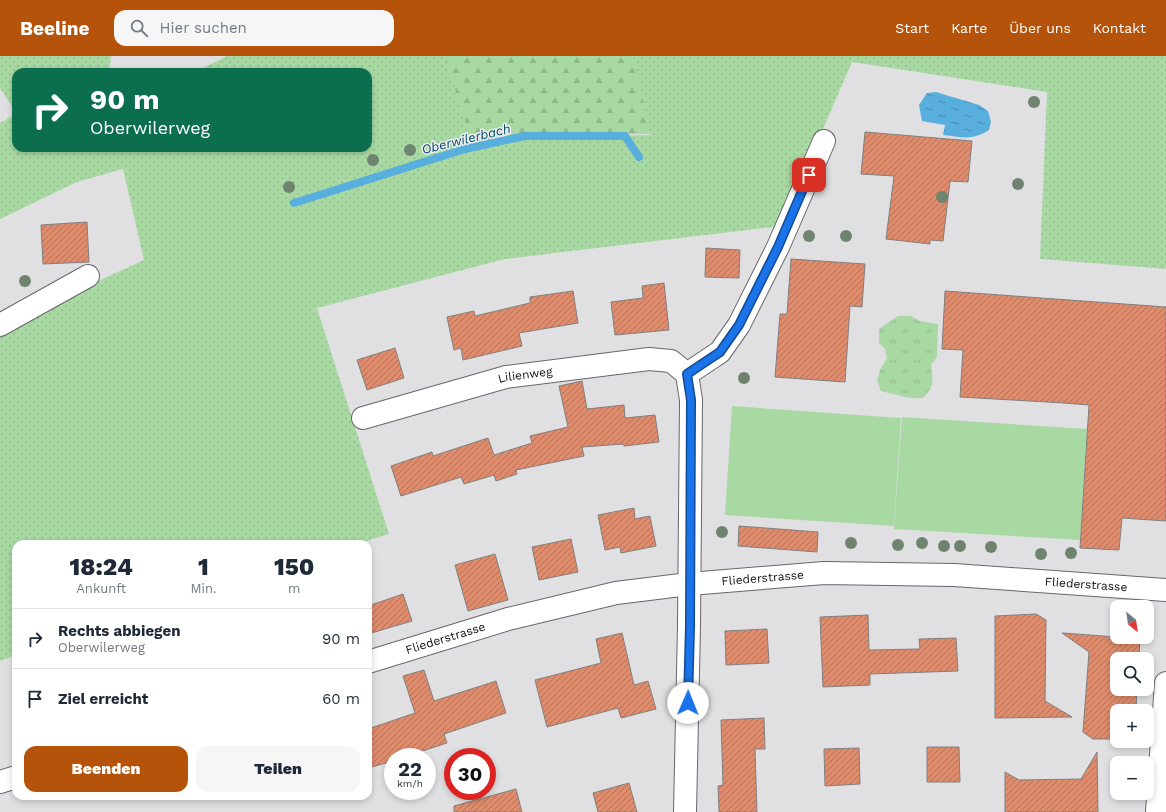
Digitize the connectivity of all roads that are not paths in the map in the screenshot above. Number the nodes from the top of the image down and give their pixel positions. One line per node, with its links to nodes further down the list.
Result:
1 (824, 141): 4 (street)
2 (88, 276): 3 (street)
3 (0, 326)
4 (687, 374): 5 (street, Lilienweg); 6 (street)
5 (363, 418)
6 (689, 584): 7 (street, Fliederstrasse); 8 (street, Fliederstrasse); 12 (street)
7 (1166, 590)
8 (372, 661)
9 (1166, 683): 13 (street)
10 (12, 778): 11 (street)
11 (0, 782)
12 (685, 812)
13 (1157, 812)

